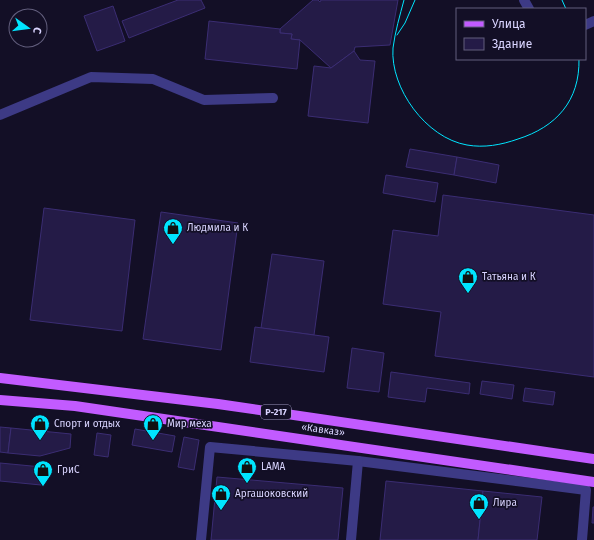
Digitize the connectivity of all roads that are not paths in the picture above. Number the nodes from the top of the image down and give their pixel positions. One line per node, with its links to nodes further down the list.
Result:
1 (273, 98): 2 (street)
2 (0, 115)
3 (0, 378): 5 (main road, «Кавказ» / Р-217)
4 (0, 400): 7 (main road, «Кавказ» / Р-217)
5 (594, 459)
6 (358, 461): 8 (street); 9 (street); 10 (street)
7 (594, 482)
8 (201, 540)
9 (351, 540)
10 (582, 540)

